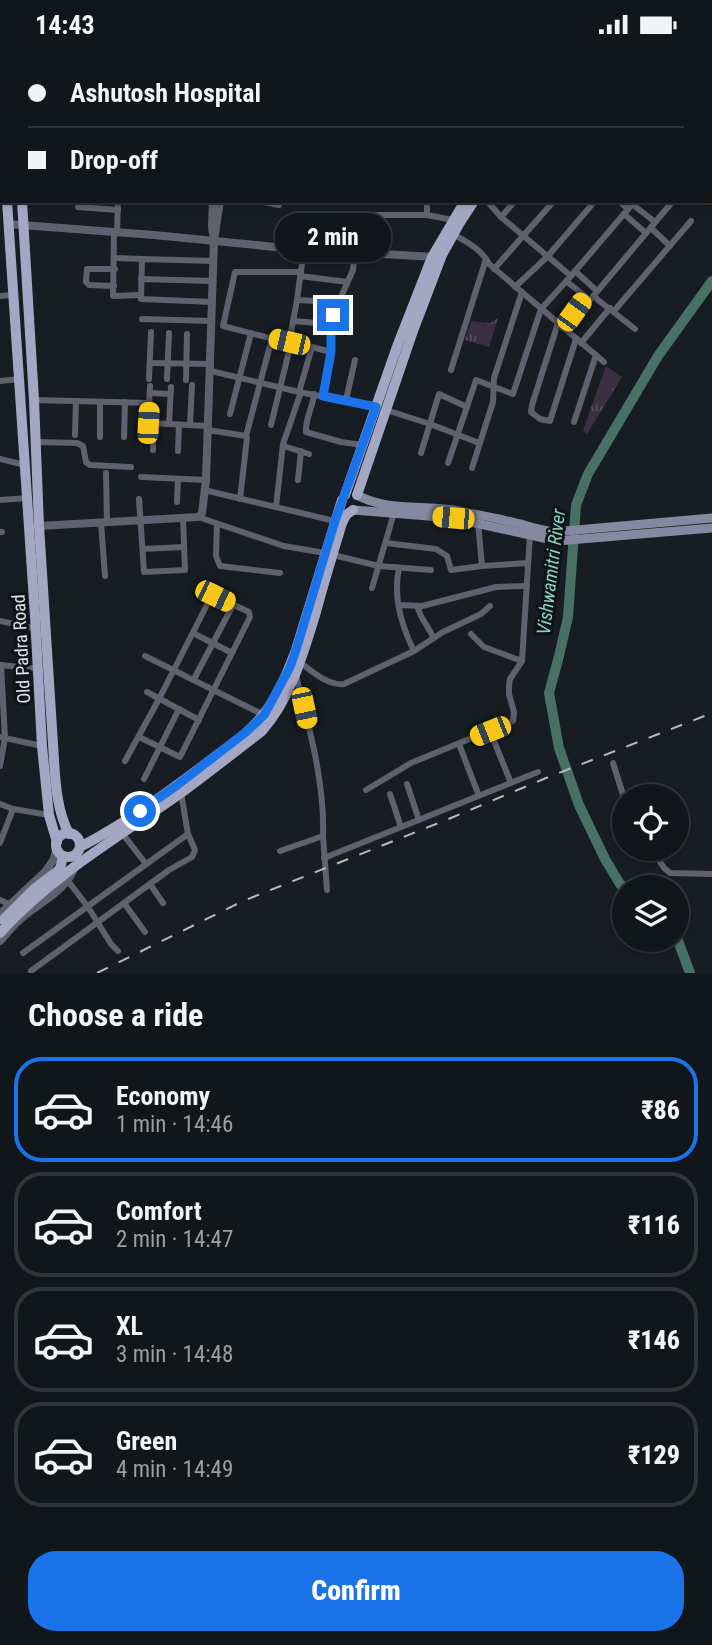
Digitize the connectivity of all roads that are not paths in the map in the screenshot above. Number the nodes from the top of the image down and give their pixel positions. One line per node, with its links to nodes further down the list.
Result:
1 (7, 203): 23 (main road, Old Padra Road)
2 (22, 203): 24 (main road, Old Padra Road)
3 (118, 203): 17 (street)
4 (213, 203): 29 (street)
5 (220, 203): 29 (street)
6 (427, 203): 19 (street)
7 (464, 203): 21 (main road)
8 (472, 203): 26 (main road)
9 (490, 203): 20 (street)
10 (513, 203): 20 (street)
11 (552, 203): 28 (street)
12 (593, 203): 34 (street)
13 (671, 203): 25 (street)
14 (99, 205): 15 (street); 17 (street)
15 (78, 207)
16 (630, 207): 25 (street); 25 (street); 43 (street)
17 (118, 210): 27 (street)
18 (342, 215): 19 (street); 31 (street); 32 (street)
19 (427, 215): 21 (street)
20 (501, 217): 28 (street)
21 (453, 220): 26 (main road)
22 (691, 221): 30 (street)
23 (8, 224): 24 (street); 50 (main road, Old Padra Road)
24 (23, 226): 27 (street); 93 (main road, Old Padra Road)
25 (651, 228): 30 (street); 52 (street)
26 (450, 232): 36 (main road); 38 (street)
27 (116, 233): 29 (street); 35 (street)
28 (524, 236): 34 (street); 41 (street)
29 (214, 240): 31 (street); 39 (street)
30 (670, 246): 58 (street)
31 (300, 249): 32 (street); 42 (street)
32 (340, 252): 33 (street)
33 (355, 253): 36 (street); 46 (street)
34 (548, 256): 43 (street); 48 (street)
35 (115, 258): 37 (street); 40 (street)
36 (436, 258): 100 (main road)
37 (142, 259): 39 (street); 44 (street)
38 (486, 259): 41 (street); 81 (street)
39 (213, 261): 45 (street)
40 (115, 269): 47 (street); 47 (street)
41 (494, 269): 48 (street)
42 (301, 274): 46 (street); 54 (street); 67 (street)
43 (571, 276): 52 (street); 52 (street); 57 (street)
44 (141, 279): 45 (street); 51 (street)
45 (212, 281): 55 (street)
46 (348, 282): 56 (street)
47 (114, 286): 51 (street)
48 (515, 287): 49 (street)
49 (522, 292): 57 (street); 89 (street)
50 (13, 295): 53 (street); 83 (main road, Old Padra Road)
51 (141, 295): 55 (street)
52 (592, 295): 58 (street); 63 (street)
53 (0, 296)
54 (297, 300): 56 (street); 61 (street)
55 (212, 302): 60 (street)
56 (339, 302): 62 (street)
57 (541, 309): 63 (street); 89 (street)
58 (612, 310): 64 (street); 70 (street)
59 (142, 319): 60 (street)
60 (211, 321): 80 (street)
61 (293, 321): 62 (street); 71 (street)
62 (331, 324): 73 (street)
63 (561, 325): 70 (street); 70 (street)
64 (635, 329)
65 (151, 332): 77 (street)
66 (169, 333): 78 (street)
67 (251, 333): 69 (street); 82 (street)
68 (187, 334): 79 (street)
69 (272, 338): 71 (street); 86 (street)
70 (579, 341): 74 (street)
71 (290, 343): 72 (street); 88 (street)
72 (312, 347): 73 (street); 90 (street)
73 (331, 352): 92 (street)
74 (596, 355): 76 (street); 102 (street)
75 (355, 360): 94 (street)
76 (604, 362)
77 (150, 363): 78 (street); 87 (street)
78 (168, 363): 79 (street); 84 (street)
79 (187, 364): 80 (street); 107 (street)
80 (211, 368): 82 (street); 109 (street)
81 (451, 369)
82 (239, 377): 86 (street); 101 (street)
83 (20, 379): 85 (street); 126 (main road, Old Padra Road)
84 (167, 379)
85 (0, 381)
86 (260, 382): 88 (street); 112 (street)
87 (150, 386): 98 (street); 104 (street)
88 (281, 387): 90 (street); 108 (street)
89 (494, 387): 99 (street); 116 (street)
90 (300, 392): 91 (street); 119 (street)
91 (314, 394): 92 (street); 118 (street)
92 (323, 396): 94 (street)
93 (34, 400): 95 (street); 115 (main road, Old Padra Road)
94 (346, 400): 100 (street)
95 (76, 401): 96 (street); 111 (street)
96 (100, 402): 97 (street); 113 (street)
97 (125, 402): 98 (street); 114 (street)
98 (150, 403): 103 (street)
99 (467, 407): 105 (street); 110 (street)
100 (381, 408): 105 (street); 118 (main road); 135 (main road)
101 (230, 414)
102 (574, 422)
103 (147, 423): 104 (street); 117 (street)
104 (169, 424): 106 (street)
105 (430, 424): 110 (street); 122 (street)
106 (179, 425): 107 (street); 120 (street)
107 (190, 425): 109 (street)
108 (271, 425)
109 (208, 428): 112 (street); 132 (street)
110 (458, 434): 116 (street); 125 (street)
111 (75, 435)
112 (246, 436): 140 (street)
113 (100, 437)
114 (124, 437)
115 (36, 442): 127 (street); 153 (main road, Old Padra Road)
116 (479, 443): 128 (street)
117 (142, 444)
118 (362, 445): 137 (main road)
119 (283, 446): 121 (street); 142 (street)
120 (178, 451)
121 (301, 451): 123 (street); 133 (street)
122 (421, 453)
123 (309, 454)
124 (0, 459): 126 (street)
125 (448, 463)
126 (26, 465): 136 (main road, Old Padra Road)
127 (131, 467)
128 (472, 468)
129 (106, 473): 150 (street)
130 (141, 477): 131 (street)
131 (178, 479): 132 (street); 141 (street)
132 (206, 480): 134 (street)
133 (298, 480)
134 (204, 490): 140 (street); 145 (street)
135 (357, 495): 137 (main road); 143 (main road); 155 (main road)
136 (28, 498): 138 (street); 175 (main road, Old Padra Road)
137 (344, 498): 143 (main road); 149 (main road)
138 (0, 499)
139 (139, 499): 148 (street)
140 (240, 499): 142 (street)
141 (177, 502)
142 (276, 507): 149 (street)
143 (353, 510): 144 (main road); 149 (main road)
144 (394, 513): 151 (main road); 157 (street)
145 (198, 517): 146 (street); 152 (street)
146 (183, 518): 148 (street); 158 (street)
147 (712, 518): 156 (main road)
148 (141, 520): 150 (street); 159 (street)
149 (339, 522): 160 (main road)
150 (104, 523): 153 (street); 167 (street)
151 (478, 523): 155 (main road); 163 (street)
152 (217, 524): 160 (street); 166 (street)
153 (39, 526): 175 (main road, Old Padra Road)
154 (712, 528): 156 (main road)
155 (530, 531): 156 (main road); 161 (street)
156 (610, 533)
157 (386, 543): 162 (street); 163 (street)
158 (184, 547): 159 (street); 159 (street)
159 (143, 549)
160 (329, 554): 162 (street); 184 (main road)
161 (528, 563): 163 (street); 168 (street)
162 (379, 566): 164 (street); 169 (street)
163 (482, 566)
164 (399, 568): 165 (street); 171 (street)
165 (431, 570)
166 (280, 573)
167 (105, 576)
168 (527, 586): 172 (street); 183 (street)
169 (372, 588)
170 (233, 605): 176 (street); 179 (street); 181 (street)
171 (399, 605): 172 (street); 180 (street)
172 (417, 606): 178 (street)
173 (490, 606): 178 (street)
174 (0, 621): 175 (street)
175 (41, 629): 185 (main road, Old Padra Road); 221 (main road, Old Padra Road)
176 (192, 633): 179 (street); 186 (street)
177 (471, 634): 183 (street)
178 (434, 638): 180 (street)
179 (213, 643): 181 (street); 187 (street)
180 (414, 651): 184 (street)
181 (232, 653): 189 (street)
182 (145, 656): 186 (street)
183 (522, 661): 197 (street)
184 (295, 665): 194 (main road); 223 (street)
185 (39, 669): 188 (street); 201 (main road, Old Padra Road)
186 (174, 669): 187 (street); 191 (street)
187 (194, 679): 189 (street)
188 (1, 680): 192 (street)
189 (214, 691): 194 (street); 195 (street)
190 (147, 692): 191 (street)
191 (159, 699): 193 (street); 198 (street)
192 (1, 702): 196 (street)
193 (178, 709): 195 (street); 202 (street)
194 (268, 717): 212 (main road); 226 (main road)
195 (199, 720): 202 (street)
196 (2, 722): 199 (street)
197 (490, 731): 200 (street); 208 (street)
198 (139, 737): 202 (street); 203 (street)
199 (2, 738): 201 (street); 205 (street)
200 (458, 744): 211 (street); 214 (street)
201 (42, 746): 217 (main road, Old Padra Road)
202 (160, 747): 207 (street)
203 (125, 761)
204 (613, 763): 210 (street)
205 (0, 766)
206 (538, 772): 208 (street)
207 (144, 779)
208 (512, 783): 214 (street)
209 (407, 784): 218 (street)
210 (620, 784)
211 (366, 790)
212 (181, 793): 220 (main road); 222 (street)
213 (390, 794): 219 (street)
214 (479, 796): 218 (street)
215 (0, 804): 216 (street)
216 (13, 809): 217 (street); 224 (street)
217 (50, 815): 225 (main road, Old Padra Road)
218 (419, 820): 219 (street)
219 (401, 827): 229 (street)
220 (122, 833): 227 (main road); 231 (street)
221 (69, 834): 225 (main road); 226 (main road)
222 (188, 834): 231 (street); 234 (street)
223 (323, 836): 228 (street); 229 (street)
224 (0, 843)
225 (59, 848): 226 (main road); 233 (main road); 239 (street)
226 (80, 848): 227 (main road)
227 (95, 851): 233 (main road)
228 (281, 851)
229 (324, 858): 235 (street)
230 (660, 861): 232 (street)
231 (146, 864): 240 (street)
232 (712, 874)
233 (59, 879): 240 (street); 242 (main road); 245 (main road); 246 (street)
234 (150, 884): 237 (street); 238 (street)
235 (327, 890)
236 (0, 900): 239 (street)
237 (124, 903): 243 (street); 244 (street)
238 (163, 903)
239 (9, 904): 241 (street)
240 (88, 907): 243 (street); 248 (street)
241 (0, 914)
242 (0, 923)
243 (97, 923): 247 (street); 249 (street)
244 (145, 932)
245 (0, 933)
246 (0, 940)
247 (118, 951)
248 (23, 953)
249 (31, 971)

